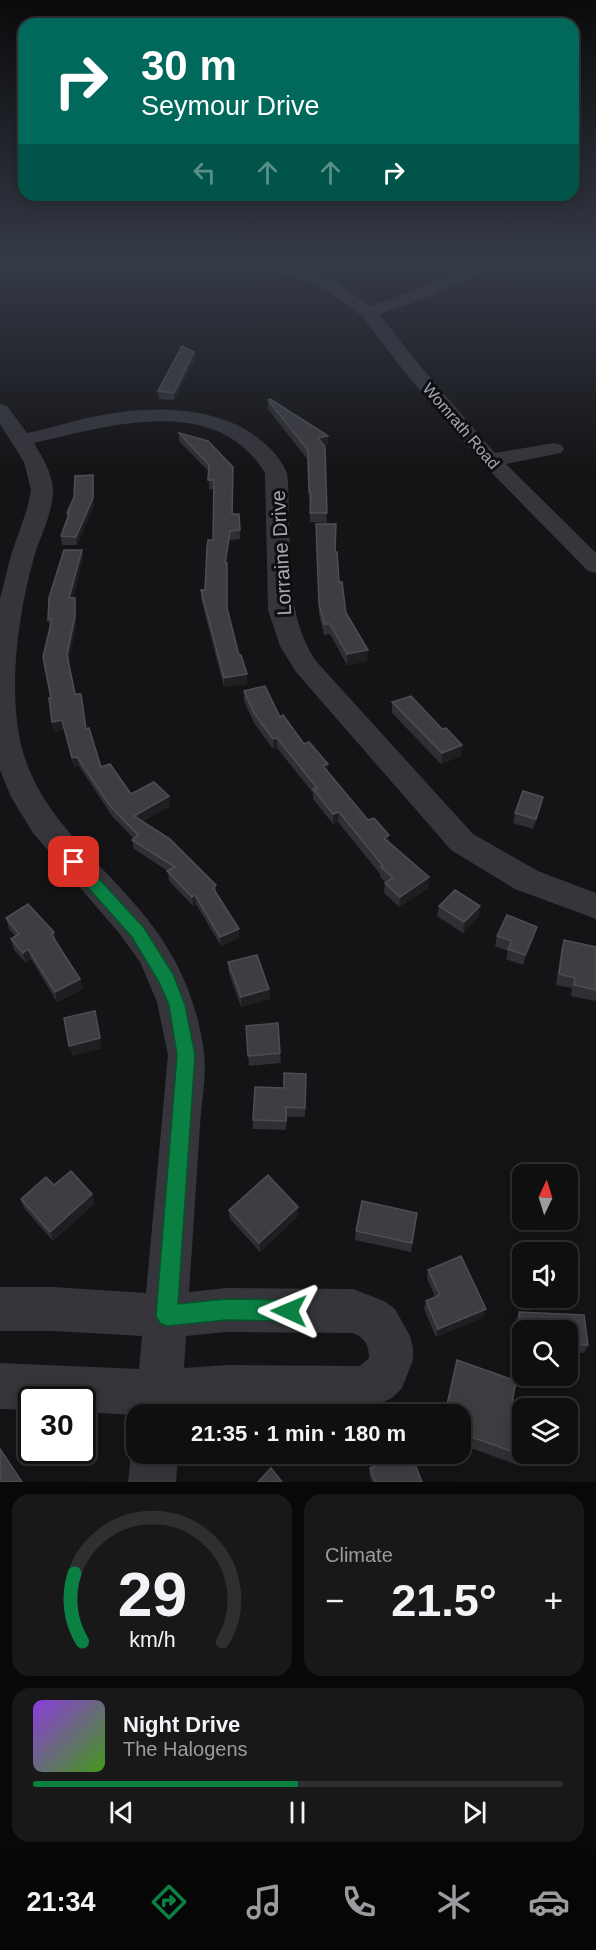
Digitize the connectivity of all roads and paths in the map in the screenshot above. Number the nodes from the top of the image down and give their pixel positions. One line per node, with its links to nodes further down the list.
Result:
1 (382, 330): 5 (street, Womrath Road)
2 (0, 410): 3 (street)
3 (21, 440): 7 (street, Lorraine Drive); 9 (street)
4 (554, 449): 5 (street)
5 (490, 460): 6 (street, Womrath Road)
6 (596, 566)
7 (596, 906)
8 (0, 1309): 9 (street)
9 (167, 1316): 11 (street); 11 (street)
10 (0, 1386): 11 (street)
11 (159, 1404)
12 (154, 1464): 13 (street)
13 (152, 1482)

